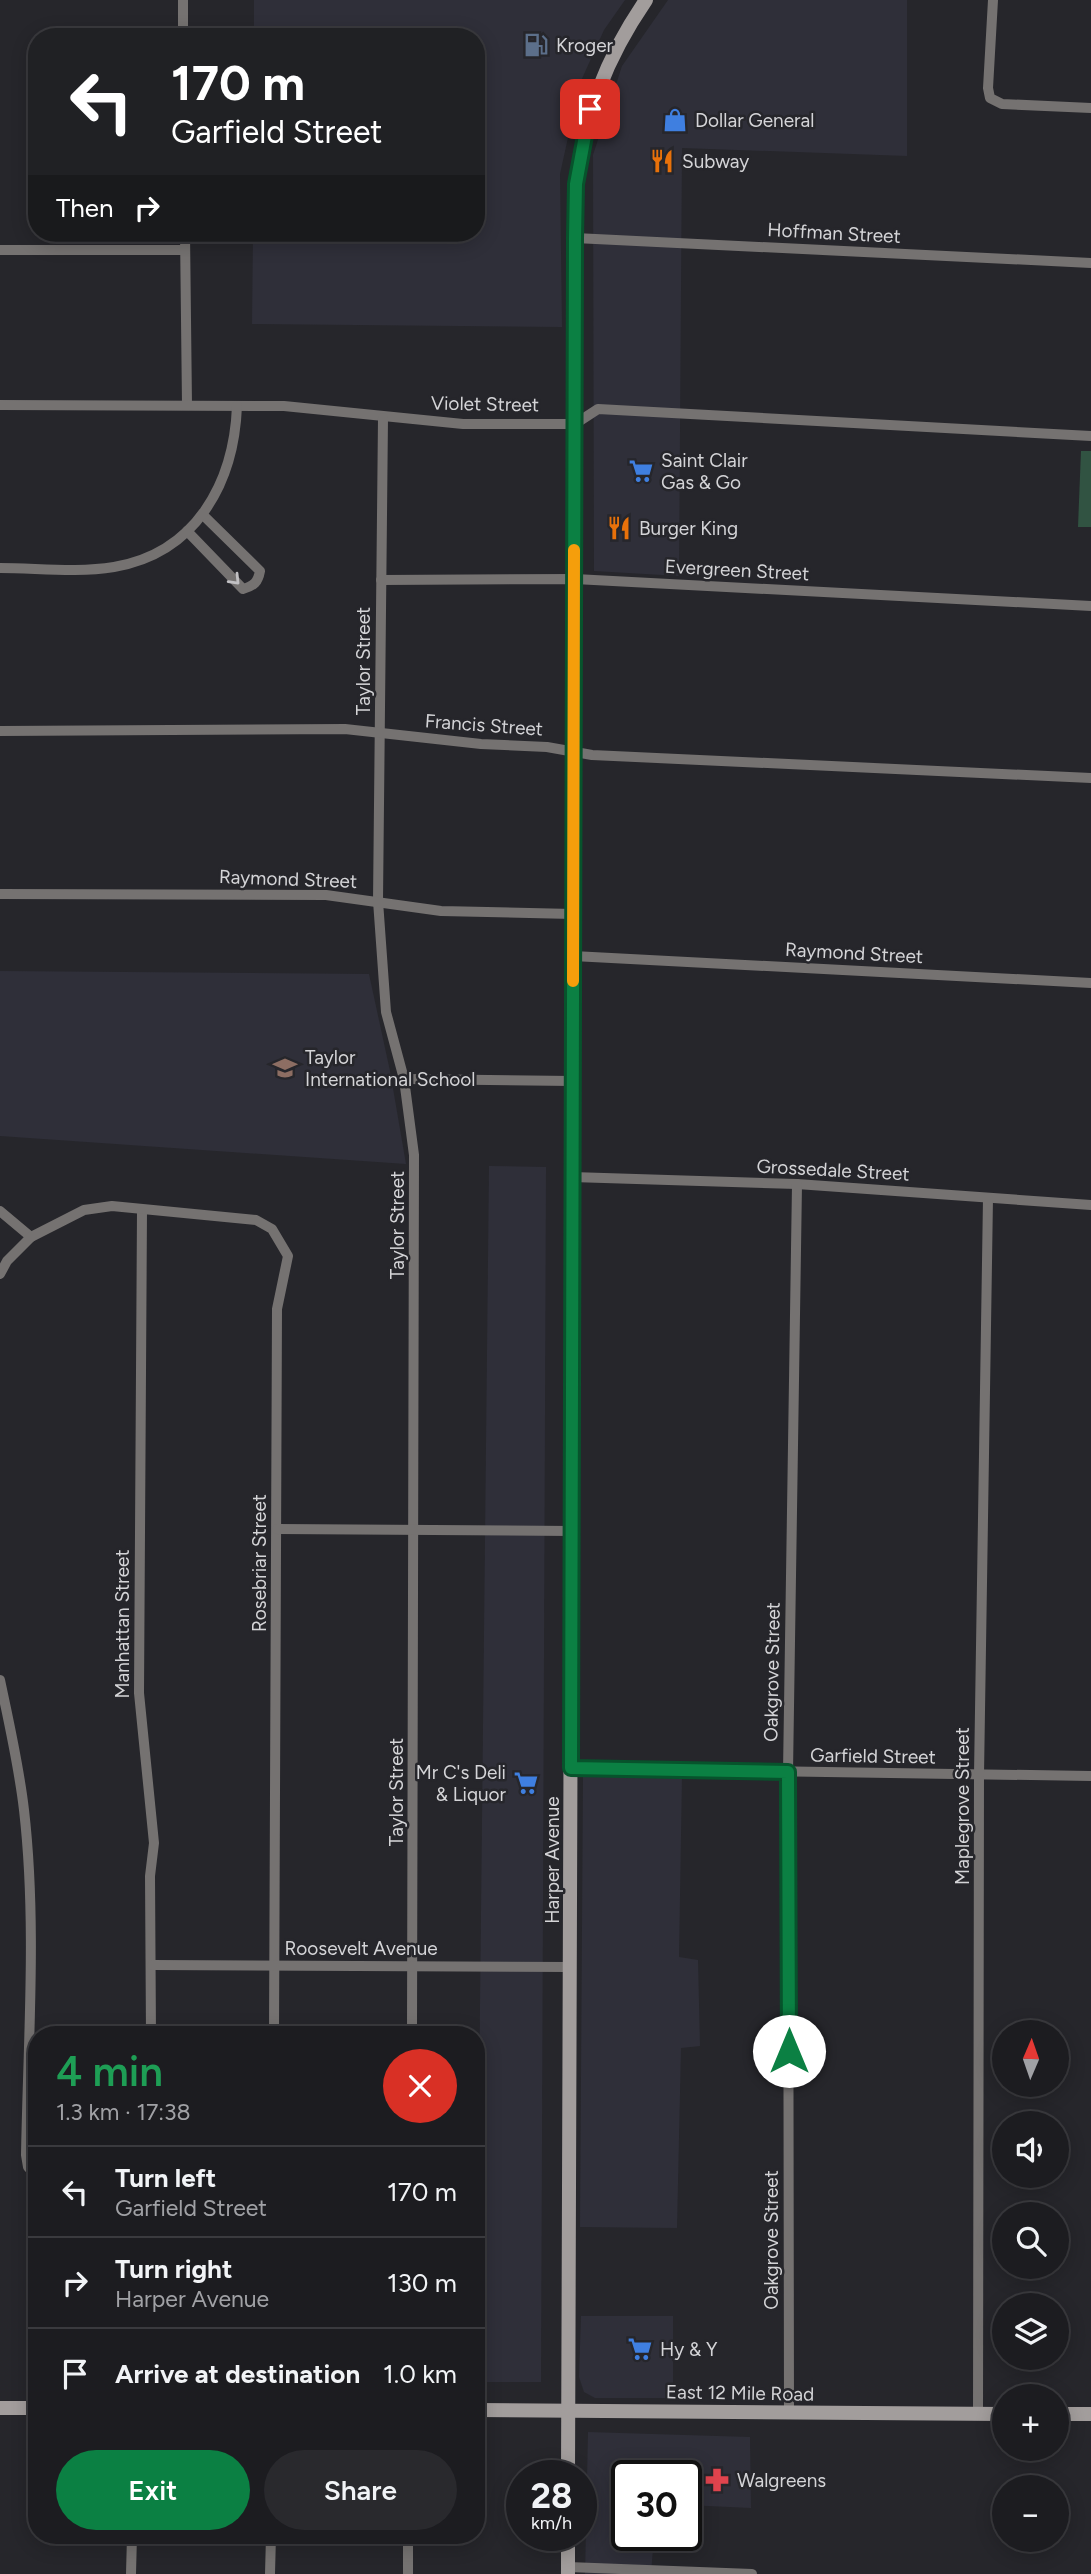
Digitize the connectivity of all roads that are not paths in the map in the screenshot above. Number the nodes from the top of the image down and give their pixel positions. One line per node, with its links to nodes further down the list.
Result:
1 (183, 0): 4 (street)
2 (646, 0): 6 (main road, Harper Avenue)
3 (993, 0): 5 (street)
4 (183, 28)
5 (1091, 108)
6 (575, 238): 10 (street, Hoffman Street); 15 (main road, Harper Avenue)
7 (185, 242): 9 (street)
8 (0, 250): 9 (street)
9 (185, 250): 12 (street)
10 (1091, 264)
11 (0, 405): 12 (street, Violet Street)
12 (187, 405): 13 (street, Violet Street)
13 (237, 405): 14 (street, Violet Street); 17 (street)
14 (383, 418): 15 (street, Violet Street); 21 (street, Taylor Street)
15 (575, 424): 16 (street, Violet Street); 20 (main road, Harper Avenue)
16 (1091, 436)
17 (203, 515): 18 (street); 18 (street, one-way to 17)
18 (187, 531): 19 (street)
19 (0, 568)
20 (575, 579): 21 (street, Evergreen Street); 22 (street, Evergreen Street); 25 (main road, Harper Avenue)
21 (381, 580): 24 (street, Taylor Street)
22 (1091, 606)
23 (0, 731): 24 (street, Francis Street)
24 (380, 732): 25 (street, Francis Street); 28 (street, Taylor Street)
25 (573, 751): 26 (street, Francis Street); 29 (main road, Harper Avenue)
26 (1091, 778)
27 (0, 894): 28 (street, Raymond Street)
28 (378, 901): 29 (street, Raymond Street); 32 (street, Taylor Street)
29 (573, 914): 30 (main road, Harper Avenue)
30 (573, 956): 31 (street, Raymond Street); 33 (main road, Harper Avenue)
31 (1091, 983)
32 (404, 1079): 33 (street); 44 (street, Taylor Street)
33 (572, 1081): 34 (main road, Harper Avenue)
34 (572, 1177): 35 (street, Grossedale Street); 45 (main road, Harper Avenue)
35 (797, 1184): 36 (street, Grossedale Street); 48 (street, Oakgrove Street)
36 (988, 1198): 37 (street, Grossedale Street); 49 (street, Maplegrove Street)
37 (1091, 1205)
38 (0, 1211): 40 (street)
39 (142, 1211): 40 (street, Rosebriar Street); 43 (street, Rosebriar Street); 51 (street, Manhattan Street)
40 (31, 1237): 41 (street, Rosebriar Street)
41 (4, 1258): 42 (street, Rosebriar Street)
42 (0, 1275)
43 (277, 1529): 44 (street); 52 (street, Rosebriar Street)
44 (415, 1530): 45 (street); 53 (street, Taylor Street)
45 (572, 1531): 47 (main road, Harper Avenue)
46 (0, 1680): 58 (street)
47 (571, 1768): 48 (street, Garfield Street); 54 (main road, Harper Avenue)
48 (788, 1772): 49 (street, Garfield Street); 63 (street, Oakgrove Street)
49 (979, 1775): 50 (street, Garfield Street); 64 (street, Maplegrove Street)
50 (1091, 1776)
51 (152, 1965): 52 (street, Roosevelt Avenue); 55 (street, Manhattan Street)
52 (275, 1966): 53 (street, Roosevelt Avenue); 56 (street, Rosebriar Street)
53 (412, 1966): 54 (street, Roosevelt Avenue); 57 (street, Taylor Street)
54 (570, 1967): 62 (main road, Harper Avenue)
55 (151, 2026)
56 (274, 2026)
57 (412, 2026)
58 (28, 2167)
59 (0, 2408): 60 (main road)
60 (28, 2408)
61 (485, 2410): 62 (main road, East 12 Mile Road)
62 (568, 2411): 63 (main road, East 12 Mile Road); 68 (main road, Harper Avenue)
63 (789, 2413): 64 (main road, East 12 Mile Road)
64 (978, 2414): 65 (main road, East 12 Mile Road)
65 (992, 2414)
66 (1069, 2414): 67 (main road)
67 (1091, 2414)
68 (568, 2460)
69 (132, 2544): 74 (street)
70 (271, 2544): 75 (street)
71 (408, 2544): 76 (street)
72 (568, 2551): 73 (main road)
73 (568, 2571): 77 (street)
74 (131, 2574)
75 (270, 2574)
76 (408, 2574)
77 (741, 2574): 78 (street)
78 (752, 2574)

